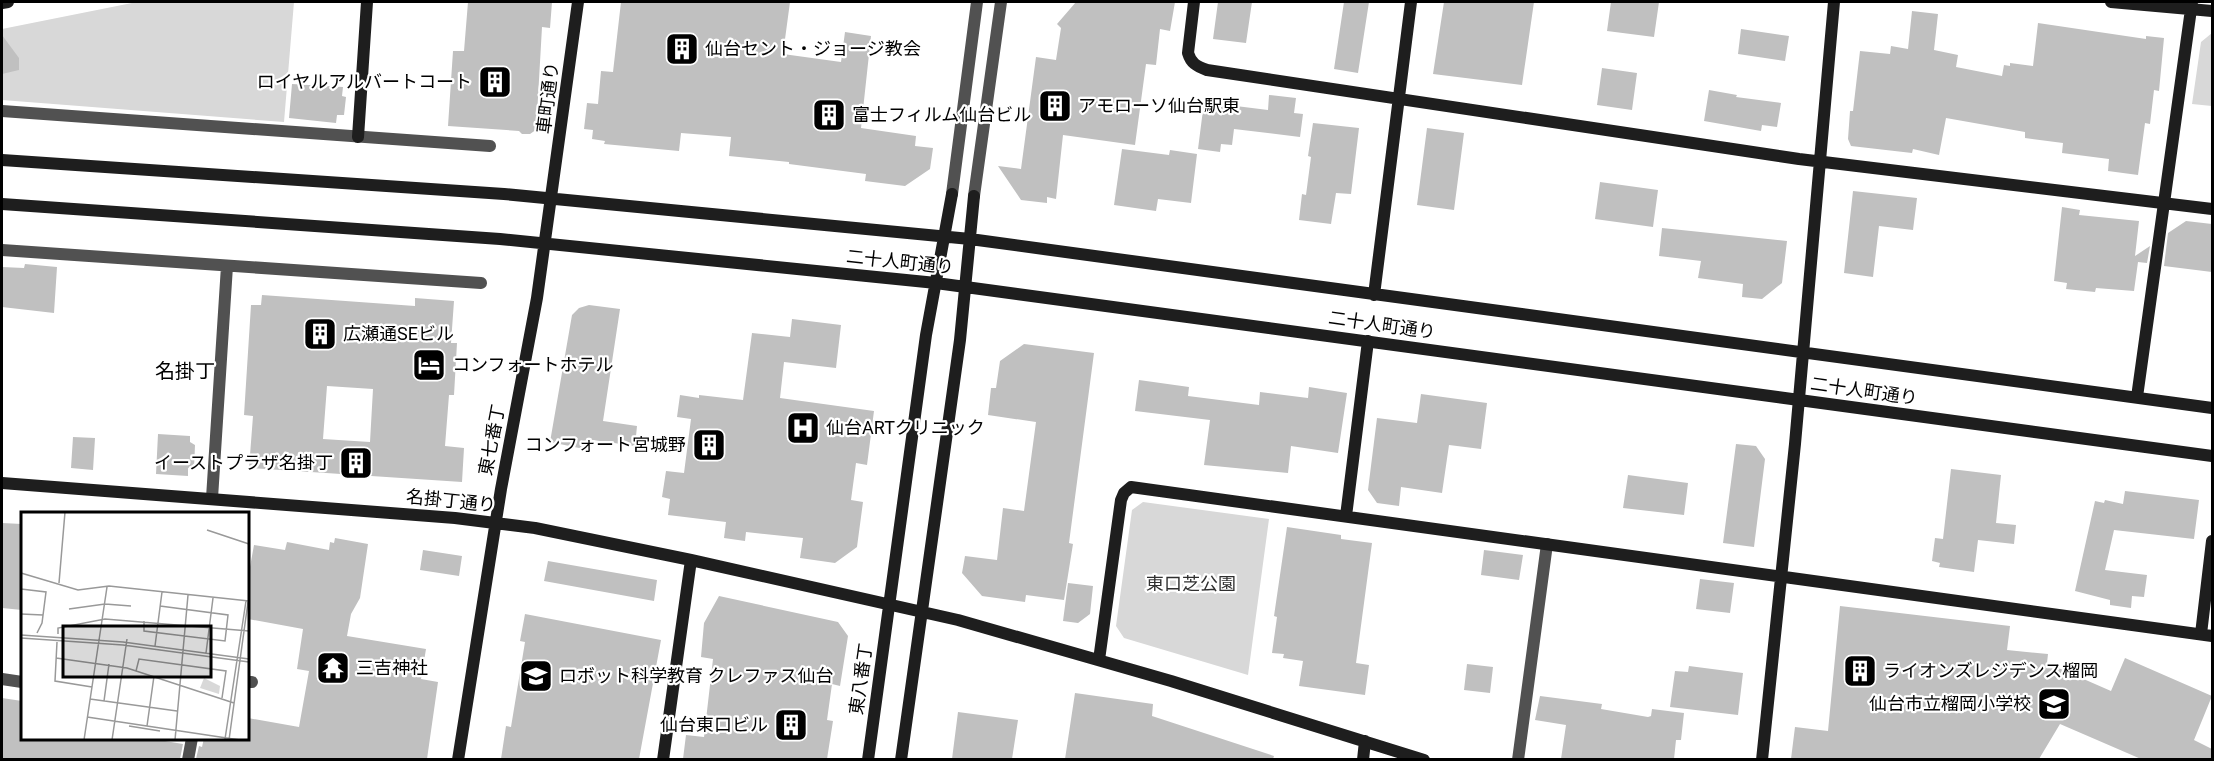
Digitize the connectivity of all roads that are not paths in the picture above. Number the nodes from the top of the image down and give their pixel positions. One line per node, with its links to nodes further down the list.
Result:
1 (8, 2): 10 (street)
2 (367, 2): 15 (street)
3 (578, 2): 19 (street, 車町通り)
4 (977, 2): 23 (street, 東八番丁)
5 (1001, 2): 24 (street)
6 (1194, 2): 13 (street)
7 (1411, 2): 13 (street)
8 (1834, 2): 18 (street)
9 (2111, 2): 11 (street)
10 (2, 3)
11 (2191, 5): 12 (street); 21 (street)
12 (2212, 11)
13 (1399, 99): 18 (street); 31 (street)
14 (2, 111): 15 (street)
15 (358, 136): 16 (street)
16 (490, 146)
17 (2, 160): 19 (street, 二十人町通り)
18 (1820, 161): 21 (street); 33 (street)
19 (552, 198): 23 (street, 二十人町通り); 25 (street, 東七番丁)
20 (2, 204): 25 (street, 二十人町通り)
21 (2164, 204): 22 (street); 34 (street)
22 (2212, 209)
23 (944, 236): 24 (street, 二十人町通り); 29 (street, 東八番丁)
24 (970, 239): 30 (street); 31 (street, 二十人町通り)
25 (546, 244): 29 (street, 二十人町通り); 41 (street, 東七番丁)
26 (2, 250): 27 (street)
27 (227, 266): 28 (street); 39 (street)
28 (481, 283)
29 (936, 283): 30 (street, 二十人町通り); 46 (street, 東八番丁)
30 (965, 287): 32 (street, 二十人町通り); 47 (street)
31 (1374, 295): 33 (street, 二十人町通り)
32 (1368, 341): 35 (street, 二十人町通り); 40 (street)
33 (1803, 352): 34 (street, 二十人町通り); 35 (street)
34 (2137, 397): 36 (street, 二十人町通り)
35 (1799, 400): 37 (street, 二十人町通り); 45 (street)
36 (2212, 408)
37 (2212, 456)
38 (2, 483): 39 (street, 名掛丁通り)
39 (212, 498): 41 (street, 名掛丁通り)
40 (1346, 516): 43 (street); 49 (street)
41 (495, 523): 44 (street, 名掛丁通り); 55 (street, 東七番丁)
42 (2212, 541): 48 (street)
43 (1547, 544): 45 (street); 61 (street)
44 (691, 560): 46 (street, 名掛丁通り); 56 (street)
45 (1781, 577): 48 (street); 62 (street)
46 (889, 604): 47 (street, 名掛丁通り); 57 (street, 東八番丁)
47 (921, 612): 49 (street, 名掛丁通り); 58 (street)
48 (2207, 635)
49 (1099, 660): 53 (street, 名掛丁通り)
50 (2, 679): 51 (street)
51 (21, 682)
52 (192, 740): 54 (street)
53 (1365, 741): 59 (street); 60 (street, 名掛丁通り)
54 (188, 759)
55 (458, 759)
56 (663, 759)
57 (868, 759)
58 (901, 759)
59 (1363, 759)
60 (1424, 759)
61 (1518, 759)
62 (1762, 759)

